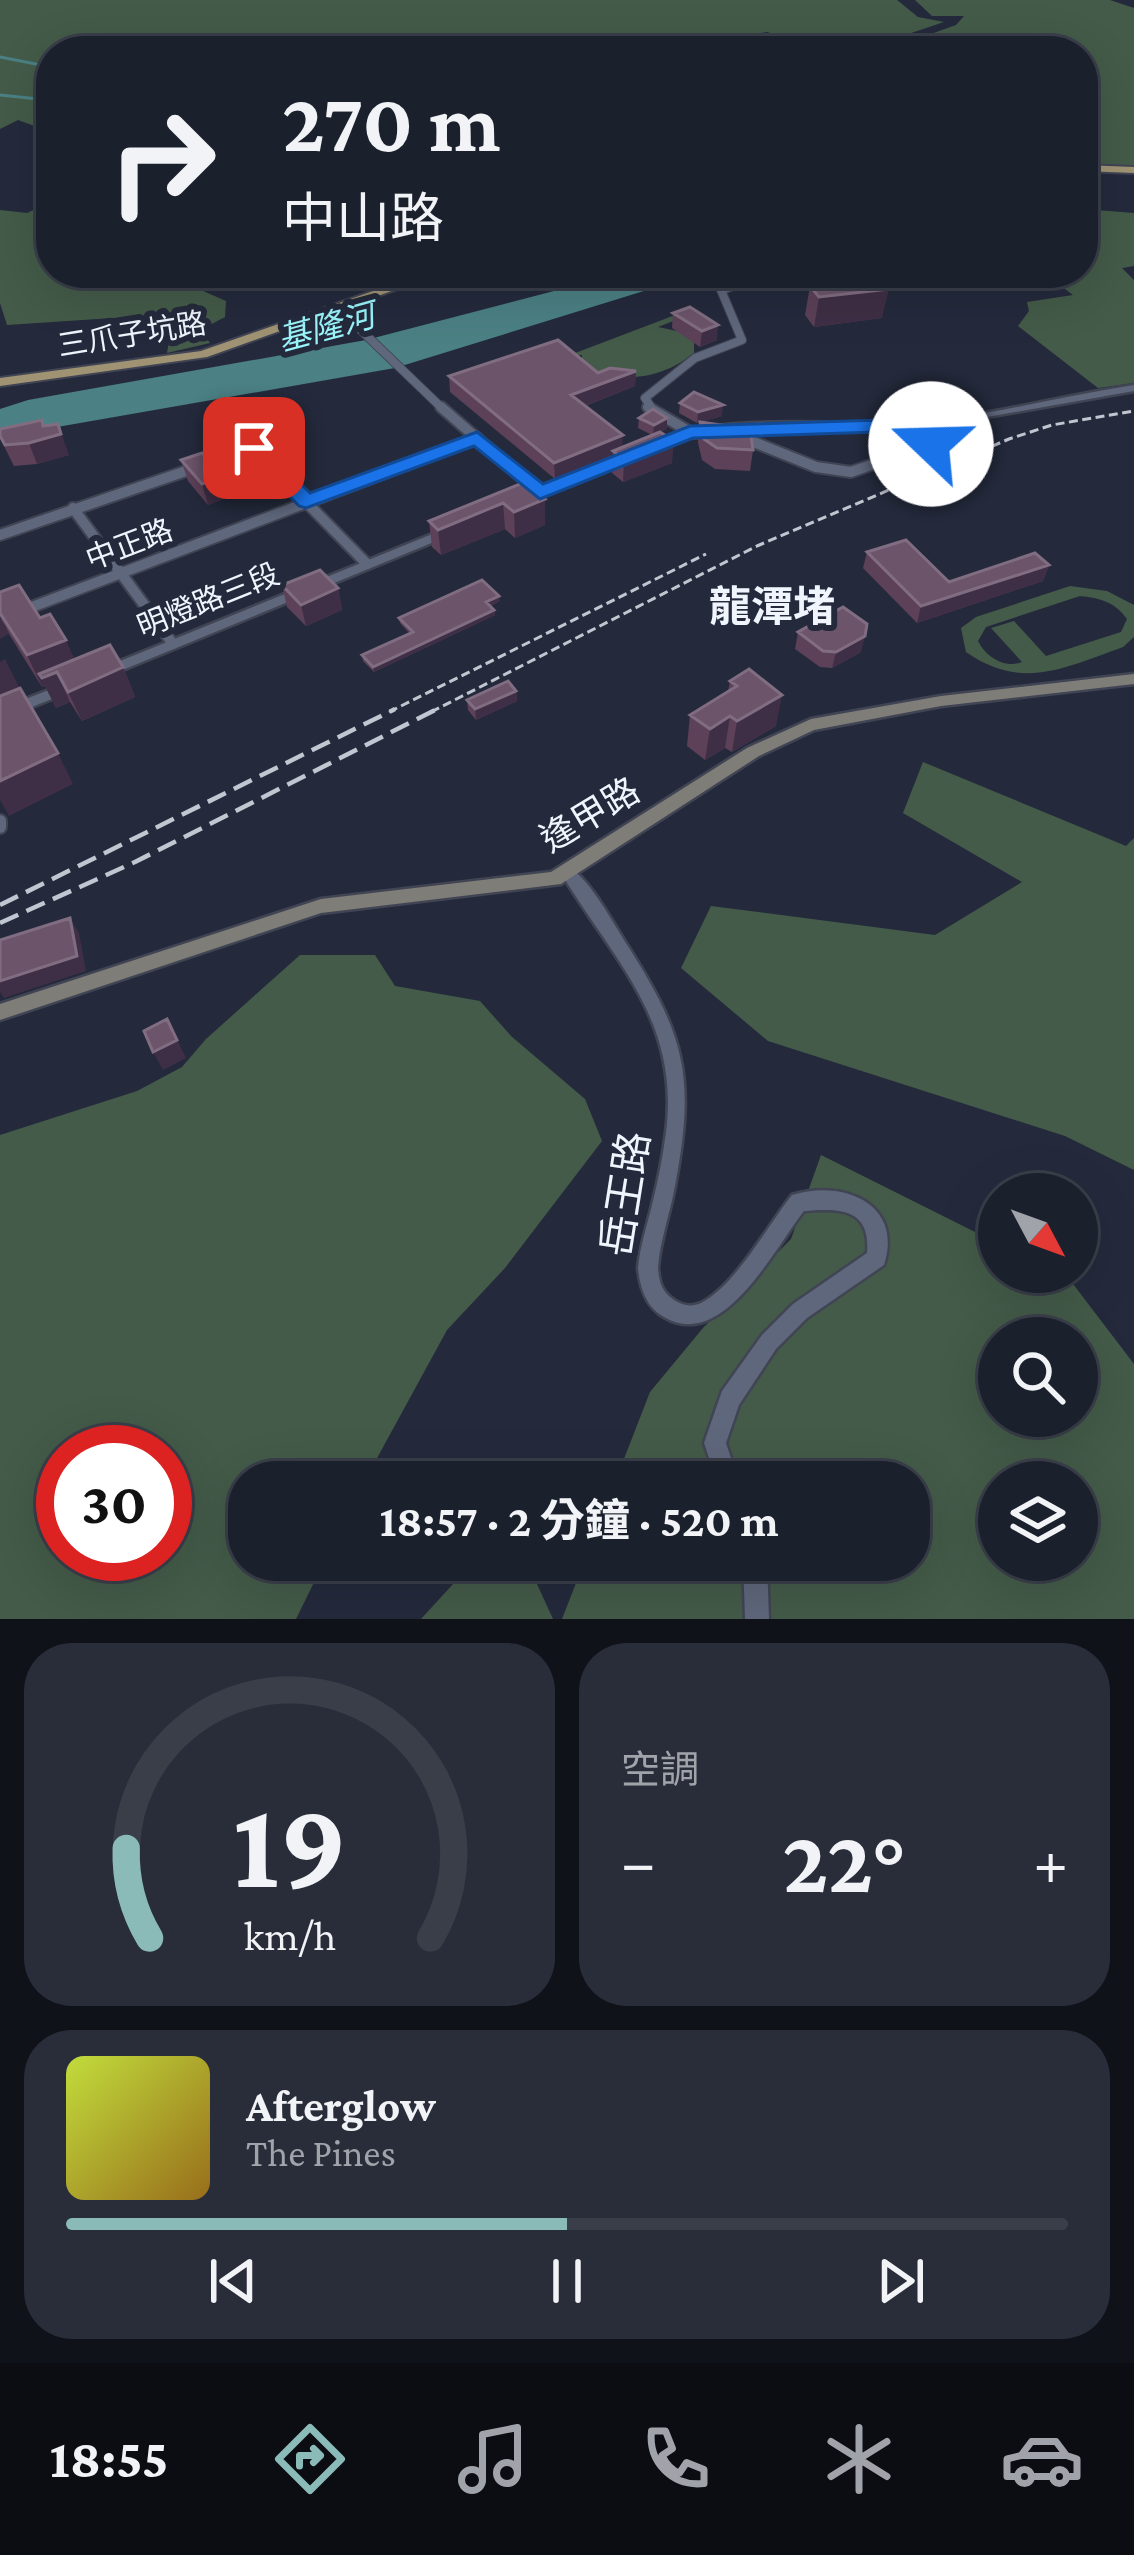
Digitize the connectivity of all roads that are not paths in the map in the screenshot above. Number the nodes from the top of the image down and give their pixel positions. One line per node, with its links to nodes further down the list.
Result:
1 (1098, 169): 2 (main road)
2 (1134, 170)
3 (397, 288): 5 (main road, 三爪子坑路)
4 (727, 288): 9 (street)
5 (340, 310): 6 (main road, 三爪子坑路); 10 (street)
6 (0, 382)
7 (1134, 388): 8 (street)
8 (913, 425): 9 (street); 9 (street)
9 (690, 432): 11 (street)
10 (477, 438): 11 (street); 12 (street, 中正路)
11 (540, 493): 14 (street)
12 (306, 501): 13 (street); 17 (street); 18 (street, 中正路)
13 (73, 508): 16 (street); 18 (street)
14 (502, 509)
15 (464, 525): 17 (street, 明燈路三段)
16 (0, 535)
17 (367, 564): 20 (street, 明燈路三段)
18 (119, 574): 19 (street, 中正路); 20 (street)
19 (0, 620)
20 (173, 644): 22 (street, 明燈路三段)
21 (1134, 679): 23 (main road, 逢甲路)
22 (0, 715)
23 (569, 873): 24 (main road, 逢甲路); 25 (street, 岳王路)
24 (0, 1012)
25 (721, 1461)
26 (755, 1581): 27 (street)
27 (757, 1619)

